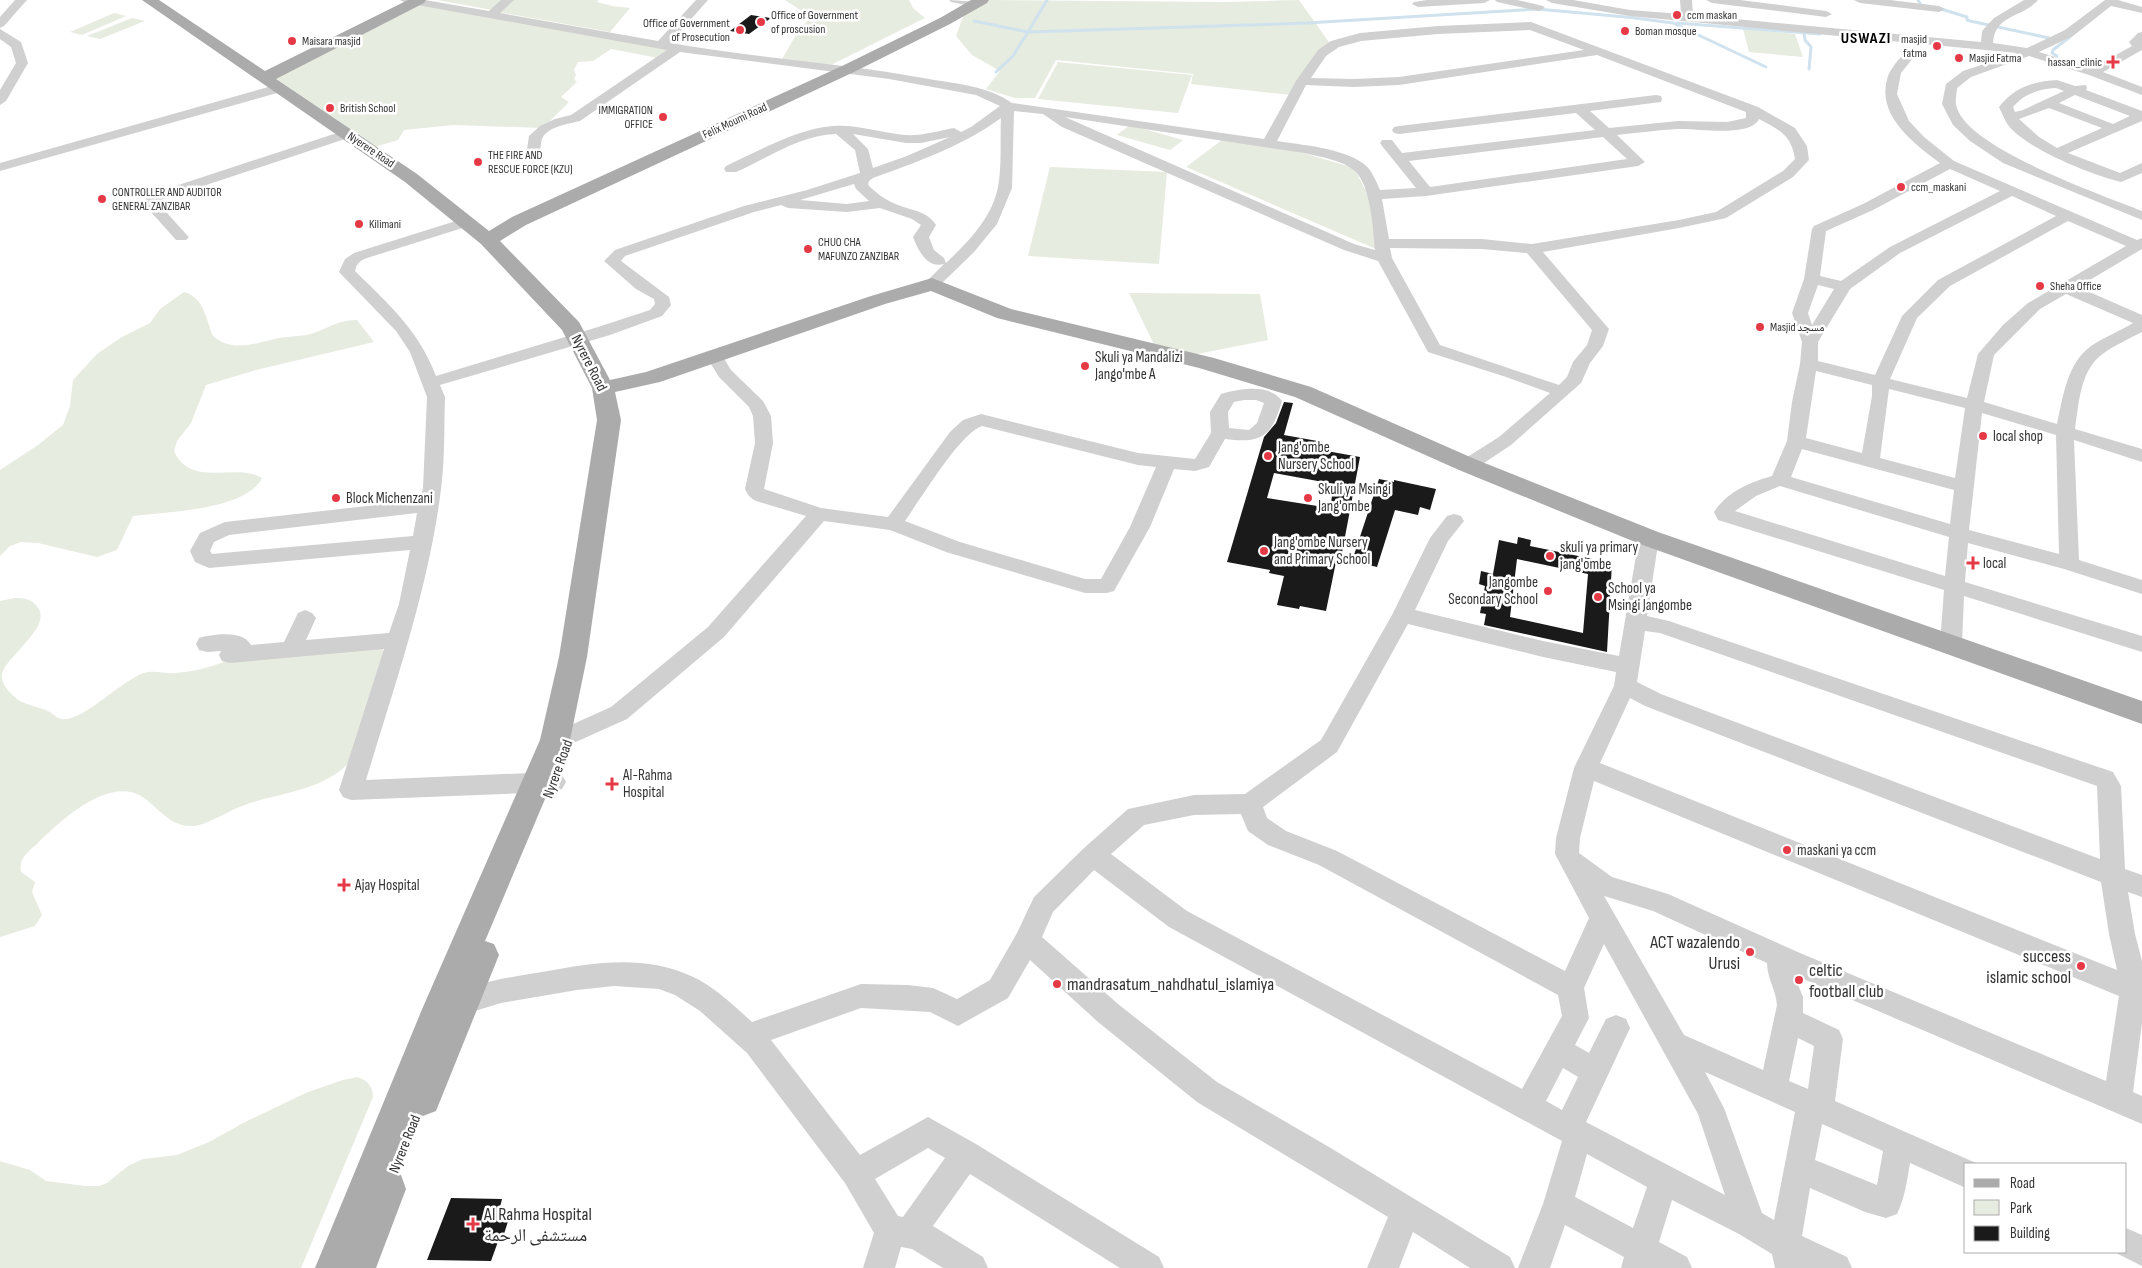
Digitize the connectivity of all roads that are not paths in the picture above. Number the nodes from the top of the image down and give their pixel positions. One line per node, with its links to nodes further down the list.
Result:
1 (21, 0): 28 (street)
2 (149, 0): 44 (main road, Nyerere Road)
3 (410, 0): 26 (street); 44 (main road)
4 (508, 0): 26 (street)
5 (702, 0): 33 (street)
6 (1484, 0): 20 (street)
7 (1501, 0): 21 (street)
8 (1552, 0): 24 (street)
9 (1573, 0): 17 (street)
10 (1607, 0): 17 (street)
11 (1643, 0): 24 (street)
12 (1686, 0): 27 (street)
13 (1718, 0): 19 (street)
14 (1865, 0): 23 (street)
15 (2032, 0): 34 (street)
16 (970, 1): 41 (main road, Felix Moumi Road)
17 (1590, 1)
18 (2110, 1): 22 (street); 37 (street)
19 (1767, 3): 25 (street); 30 (street)
20 (1418, 4)
21 (1540, 7): 29 (street)
22 (2142, 10)
23 (1935, 13)
24 (1638, 14): 27 (street)
25 (1826, 14)
26 (491, 15): 33 (street)
27 (1687, 18): 30 (street)
28 (0, 24)
29 (1532, 26): 36 (street); 45 (street)
30 (1767, 26): 34 (street)
31 (0, 33): 49 (street)
32 (2141, 43): 39 (street)
33 (662, 44): 35 (street)
34 (1987, 44): 37 (street)
35 (678, 48): 41 (street); 69 (street)
36 (1597, 52): 45 (street); 53 (street)
37 (2026, 53): 42 (street); 85 (street)
38 (1907, 58): 72 (street)
39 (2120, 58): 40 (street); 42 (street)
40 (2135, 63)
41 (843, 68): 51 (street); 86 (main road, Felix Moumi Road)
42 (2093, 72): 43 (street)
43 (2106, 77): 46 (street); 47 (street)
44 (266, 79): 63 (main road, Nyerere Road); 73 (street)
45 (1302, 81): 65 (street)
46 (2075, 91): 50 (street); 55 (street); 56 (street)
47 (2142, 91)
48 (1656, 98): 52 (street)
49 (0, 101)
50 (2048, 103): 55 (street); 57 (street)
51 (1008, 106): 54 (street); 59 (street); 93 (street)
52 (1578, 107): 60 (street); 61 (street)
53 (1753, 110): 61 (street); 89 (street)
54 (1047, 111): 65 (street); 90 (street)
55 (2013, 116): 70 (street)
56 (2142, 116): 57 (street)
57 (2113, 128): 70 (street)
58 (840, 130): 62 (street); 67 (street); 74 (street)
59 (976, 130): 64 (street); 68 (street)
60 (1400, 130)
61 (1604, 132): 71 (street); 78 (street)
62 (872, 133): 64 (street); 67 (street)
63 (346, 134): 86 (main road, Nyerere Road); 87 (street)
64 (915, 139): 68 (street)
65 (1269, 143): 80 (street)
66 (1387, 143): 71 (street)
67 (857, 144): 76 (street)
68 (937, 148): 76 (street)
69 (534, 149)
70 (2057, 153): 75 (street)
71 (1399, 158): 78 (street)
72 (1949, 164): 77 (street); 92 (street)
73 (0, 167)
74 (730, 169)
75 (2140, 169)
76 (868, 175): 79 (street); 82 (street)
77 (2011, 191): 84 (street); 94 (street)
78 (1426, 192): 80 (street)
79 (812, 193): 81 (street); 83 (street)
80 (1375, 201): 90 (street)
81 (777, 202): 83 (street); 100 (street)
82 (882, 203): 83 (street); 91 (street)
83 (827, 208)
84 (2068, 216): 88 (street); 104 (street)
85 (2142, 216)
86 (476, 231): 100 (main road, Nyerere Road); 105 (street)
87 (181, 237)
88 (2140, 244): 95 (street)
89 (1532, 249): 90 (street); 107 (street)
90 (1383, 251): 107 (street)
91 (939, 260)
92 (1812, 279): 94 (street); 96 (street)
93 (932, 284): 102 (main road); 115 (main road)
94 (1844, 286): 98 (street)
95 (2066, 288): 97 (street); 108 (street)
96 (1803, 320): 98 (street); 101 (street)
97 (2142, 321)
98 (1821, 324): 101 (street)
99 (2142, 325): 109 (street)
100 (579, 334): 105 (street); 106 (main road, Nyrere Road)
101 (1810, 342): 103 (street)
102 (714, 356): 106 (main road); 119 (street)
103 (1809, 364): 104 (street); 111 (street)
104 (1880, 382): 108 (street); 113 (street)
105 (430, 383): 118 (street)
106 (611, 386): 138 (main road, Nyrere Road); 140 (main road, Nyrere Road)
107 (1562, 392): 115 (street)
108 (1974, 405): 109 (street); 117 (street)
109 (2065, 431): 112 (street); 125 (street)
110 (1220, 433): 114 (street)
111 (1796, 441): 113 (street); 116 (street)
112 (2141, 454)
113 (1870, 461): 117 (street)
114 (1167, 462): 121 (street); 121 (street)
115 (1468, 464): 123 (main road)
116 (1780, 480): 122 (street); 126 (street)
117 (1964, 487): 122 (street)
118 (429, 504): 124 (street); 124 (street)
119 (820, 514): 121 (street); 138 (street)
120 (1454, 521): 128 (street)
121 (893, 524)
122 (1960, 534): 125 (street); 126 (street)
123 (1649, 538): 130 (street); 134 (main road)
124 (422, 542): 131 (street)
125 (2069, 564): 127 (street)
126 (1954, 586): 134 (street); 135 (street)
127 (2142, 587)
128 (1402, 615): 136 (street); 141 (street)
129 (305, 618): 132 (street)
130 (1636, 622): 136 (street); 144 (street)
131 (398, 640): 132 (street); 140 (street)
132 (287, 643): 133 (street)
133 (207, 644)
134 (1951, 644): 137 (main road)
135 (2142, 644)
136 (1627, 676): 139 (street); 144 (street)
137 (2142, 713)
138 (570, 736): 140 (main road, Nyrere Road)
139 (1586, 768): 143 (street); 150 (street)
140 (545, 783): 151 (main road, Nyrere Road)
141 (1250, 804): 142 (street); 149 (street)
142 (1093, 854): 147 (street); 160 (street)
143 (1567, 854): 146 (street); 148 (street)
144 (2113, 875): 145 (street); 150 (street)
145 (2142, 886)
146 (1603, 916): 149 (street); 155 (street)
147 (1027, 941): 154 (street); 171 (street)
148 (1780, 956): 152 (street); 159 (street)
149 (1571, 988): 156 (street)
150 (2138, 991): 159 (street)
151 (451, 1004): 154 (street); 179 (main road, Nyrere Road); 180 (main road, Nyrere Road)
152 (1788, 1019): 158 (street); 161 (street)
153 (1616, 1028): 157 (street)
154 (748, 1036): 168 (street)
155 (1673, 1044): 158 (street); 172 (street)
156 (1557, 1049): 157 (street); 160 (street)
157 (1595, 1072): 163 (street)
158 (1773, 1088): 161 (street)
159 (2118, 1099): 162 (street)
160 (1528, 1107): 163 (street)
161 (1816, 1107): 164 (street); 166 (street)
162 (2142, 1110)
163 (1573, 1131): 169 (street); 170 (street)
164 (1900, 1144): 166 (street); 167 (street)
165 (966, 1154): 168 (street); 173 (street); 183 (street)
166 (1799, 1168): 176 (street)
167 (1964, 1172)
168 (855, 1173): 173 (street)
169 (1664, 1180): 172 (street); 177 (street)
170 (1558, 1204): 177 (street); 185 (street)
171 (1406, 1210): 178 (street); 184 (street)
172 (1750, 1222): 176 (street)
173 (900, 1232): 181 (street); 182 (street)
174 (2127, 1244): 175 (street)
175 (2142, 1251)
176 (1788, 1256): 187 (street)
177 (1639, 1259): 186 (street)
178 (1492, 1266)
179 (335, 1268)
180 (356, 1268)
181 (879, 1268)
182 (972, 1268)
183 (1148, 1268)
184 (1383, 1268)
185 (1534, 1268)
186 (1676, 1268)
187 (1836, 1268)

